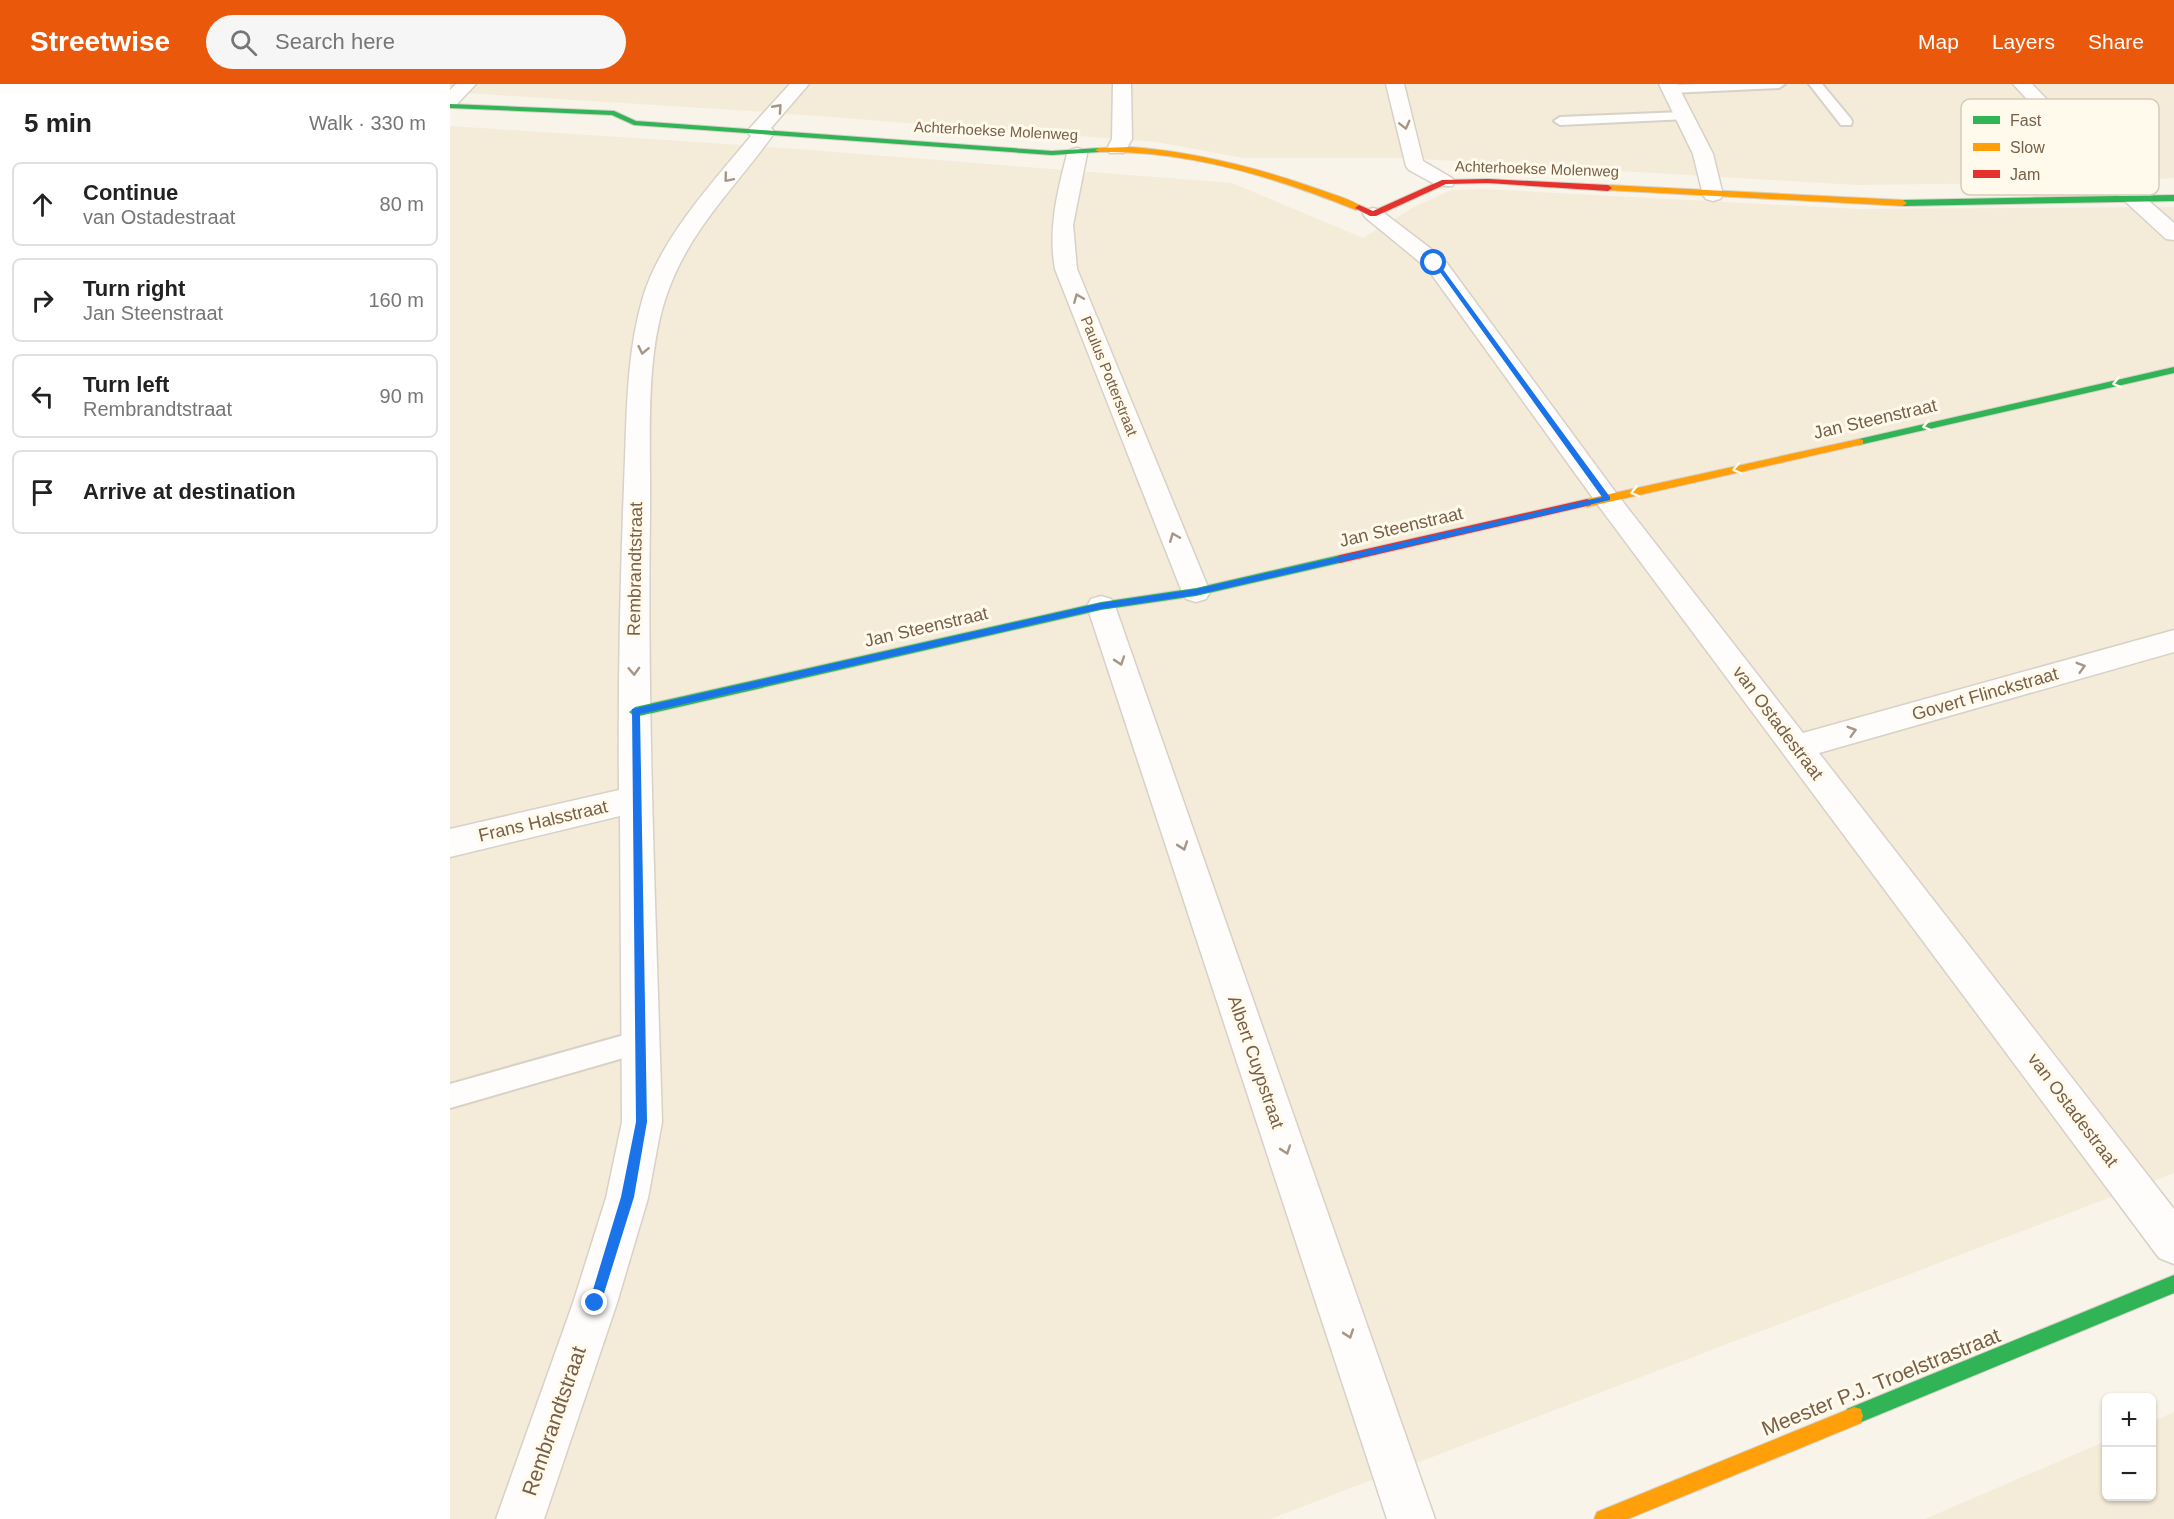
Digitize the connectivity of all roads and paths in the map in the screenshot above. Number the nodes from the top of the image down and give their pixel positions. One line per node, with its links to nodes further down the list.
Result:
1 (467, 84): 10 (street)
2 (800, 84): 15 (street, Rembrandtstraat, one-way to 2)
3 (1122, 84): 16 (street)
4 (1395, 84): 18 (street, one-way to 18)
5 (1779, 84): 8 (lane)
6 (1815, 84): 14 (lane)
7 (2022, 84): 9 (street)
8 (1670, 86): 12 (street)
9 (2036, 99)
10 (450, 100)
11 (450, 106): 15 (street, Achterhoekse Molenweg)
12 (1682, 116): 13 (lane); 19 (street)
13 (1560, 121)
14 (1846, 122)
15 (761, 132): 17 (street, Achterhoekse Molenweg); 30 (street, Rembrandtstraat, one-way to 30)
16 (1117, 149): 17 (street, Achterhoekse Molenweg); 23 (street, Achterhoekse Molenweg)
17 (1077, 153): 27 (street, Paulus Potterstraat, one-way to 17)
18 (1445, 182): 19 (street, Achterhoekse Molenweg); 23 (street, Achterhoekse Molenweg)
19 (1713, 195): 22 (street, Achterhoekse Molenweg)
20 (2128, 195): 22 (street)
21 (2174, 198): 22 (street, Achterhoekse Molenweg)
22 (2133, 200): 24 (street)
23 (1373, 214): 26 (street, van Ostadestraat)
24 (2174, 234)
25 (2174, 370): 26 (street, Jan Steenstraat, one-way to 26)
26 (1607, 499): 27 (street, Jan Steenstraat); 31 (street, van Ostadestraat)
27 (1196, 592): 28 (street, Jan Steenstraat)
28 (1101, 606): 30 (street, Jan Steenstraat); 39 (street, Albert Cuypstraat, one-way to 39)
29 (2174, 641): 31 (street, Govert Flinckstraat, one-way to 29)
30 (635, 712): 32 (street, Rembrandtstraat)
31 (1796, 747): 36 (street, van Ostadestraat)
32 (635, 799): 33 (street, Frans Halsstraat); 34 (street, Rembrandtstraat)
33 (450, 843)
34 (642, 1042): 35 (lane); 38 (street, Rembrandtstraat)
35 (450, 1096)
36 (2174, 1243)
37 (2174, 1284): 40 (street, Meester P.J. Troelstrastraat)
38 (520, 1519)
39 (1412, 1519)
40 (1604, 1519)

